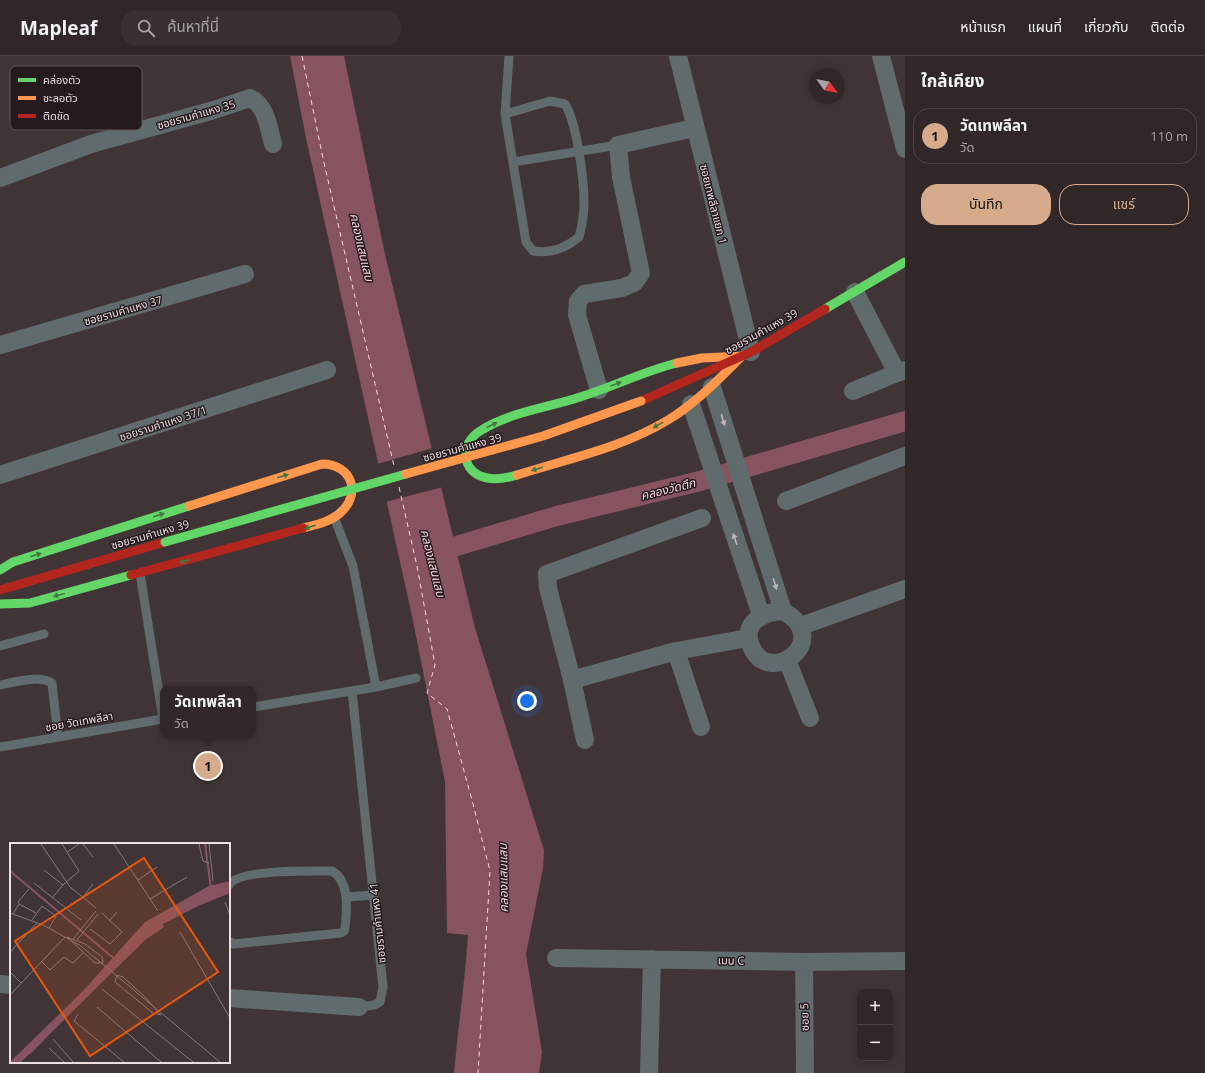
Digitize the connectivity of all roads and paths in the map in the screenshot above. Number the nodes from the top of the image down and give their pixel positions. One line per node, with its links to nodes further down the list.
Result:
1 (509, 56): 4 (lane)
2 (678, 56): 5 (street, ซอยเทพลีลาแยก 1)
3 (881, 56): 10 (street)
4 (505, 114): 11 (lane); 12 (lane)
5 (694, 128): 9 (street); 18 (street, ซอยเทพลีลาแยก 1)
6 (142, 130): 13 (street, ซอยรามคำแหง 35)
7 (142, 130): 8 (street, ซอยรามคำแหง 35)
8 (273, 144)
9 (618, 145): 11 (lane); 22 (street)
10 (905, 150)
11 (578, 151): 12 (lane); 12 (lane)
12 (513, 162)
13 (0, 178)
14 (905, 262): 16 (street, ซอยรามคำแหง 39)
15 (245, 274): 17 (street, ซอยรามคำแหง 37)
16 (855, 292): 18 (street, ซอยรามคำแหง 39); 20 (street)
17 (0, 345)
18 (746, 354): 21 (street); 22 (street, one-way to 18); 35 (street, ซอยรามคำแหง 39, bridge)
19 (327, 370): 26 (street, ซอยรามคำแหง 37/1)
20 (901, 372): 23 (street)
21 (712, 387): 24 (street); 28 (street, one-way to 28)
22 (599, 390): 24 (street, one-way to 22)
23 (853, 391)
24 (691, 404): 29 (street)
25 (905, 456): 27 (street)
26 (0, 475)
27 (786, 501)
28 (751, 507): 29 (street); 37 (street, one-way to 37)
29 (727, 514): 38 (street, one-way to 29)
30 (334, 517): 32 (street, ซอยรามคำแหง 39, one-way to 30); 33 (street, one-way to 33); 48 (lane)
31 (702, 518): 46 (street)
32 (0, 570)
33 (140, 573): 36 (street, one-way to 36); 50 (lane)
34 (905, 589): 39 (street)
35 (0, 590)
36 (0, 604)
37 (783, 612): 38 (street); 39 (street)
38 (761, 616): 41 (street)
39 (801, 626): 44 (street)
40 (44, 634): 42 (lane)
41 (748, 638): 43 (street); 44 (street)
42 (0, 646)
43 (676, 651): 46 (street); 54 (street)
44 (788, 660): 52 (street)
45 (416, 678): 48 (lane)
46 (572, 680): 56 (street)
47 (0, 685): 55 (lane)
48 (376, 687): 49 (lane)
49 (352, 691): 51 (lane); 59 (lane, ซอยรามคำแหง 41)
50 (160, 700)
51 (256, 707)
52 (810, 718)
53 (160, 720): 55 (lane, ซอย วัดเทพลีลา)
54 (701, 727)
55 (58, 737): 57 (lane, ซอย วัดเทพลีลา)
56 (585, 740)
57 (0, 747)
58 (230, 883): 60 (lane)
59 (374, 895): 60 (lane); 69 (lane, ซอยรามคำแหง 41)
60 (346, 897): 61 (lane)
61 (230, 942)
62 (556, 958): 63 (street, เมน C)
63 (652, 959): 65 (street, เมน C); 70 (street)
64 (905, 961): 65 (street, เมน C)
65 (804, 962): 71 (street, ซอย 5)
66 (0, 984): 67 (street)
67 (10, 985)
68 (230, 998): 69 (street, ซอยรามคำแหง 41)
69 (360, 1007)
70 (649, 1073)
71 (805, 1073)

